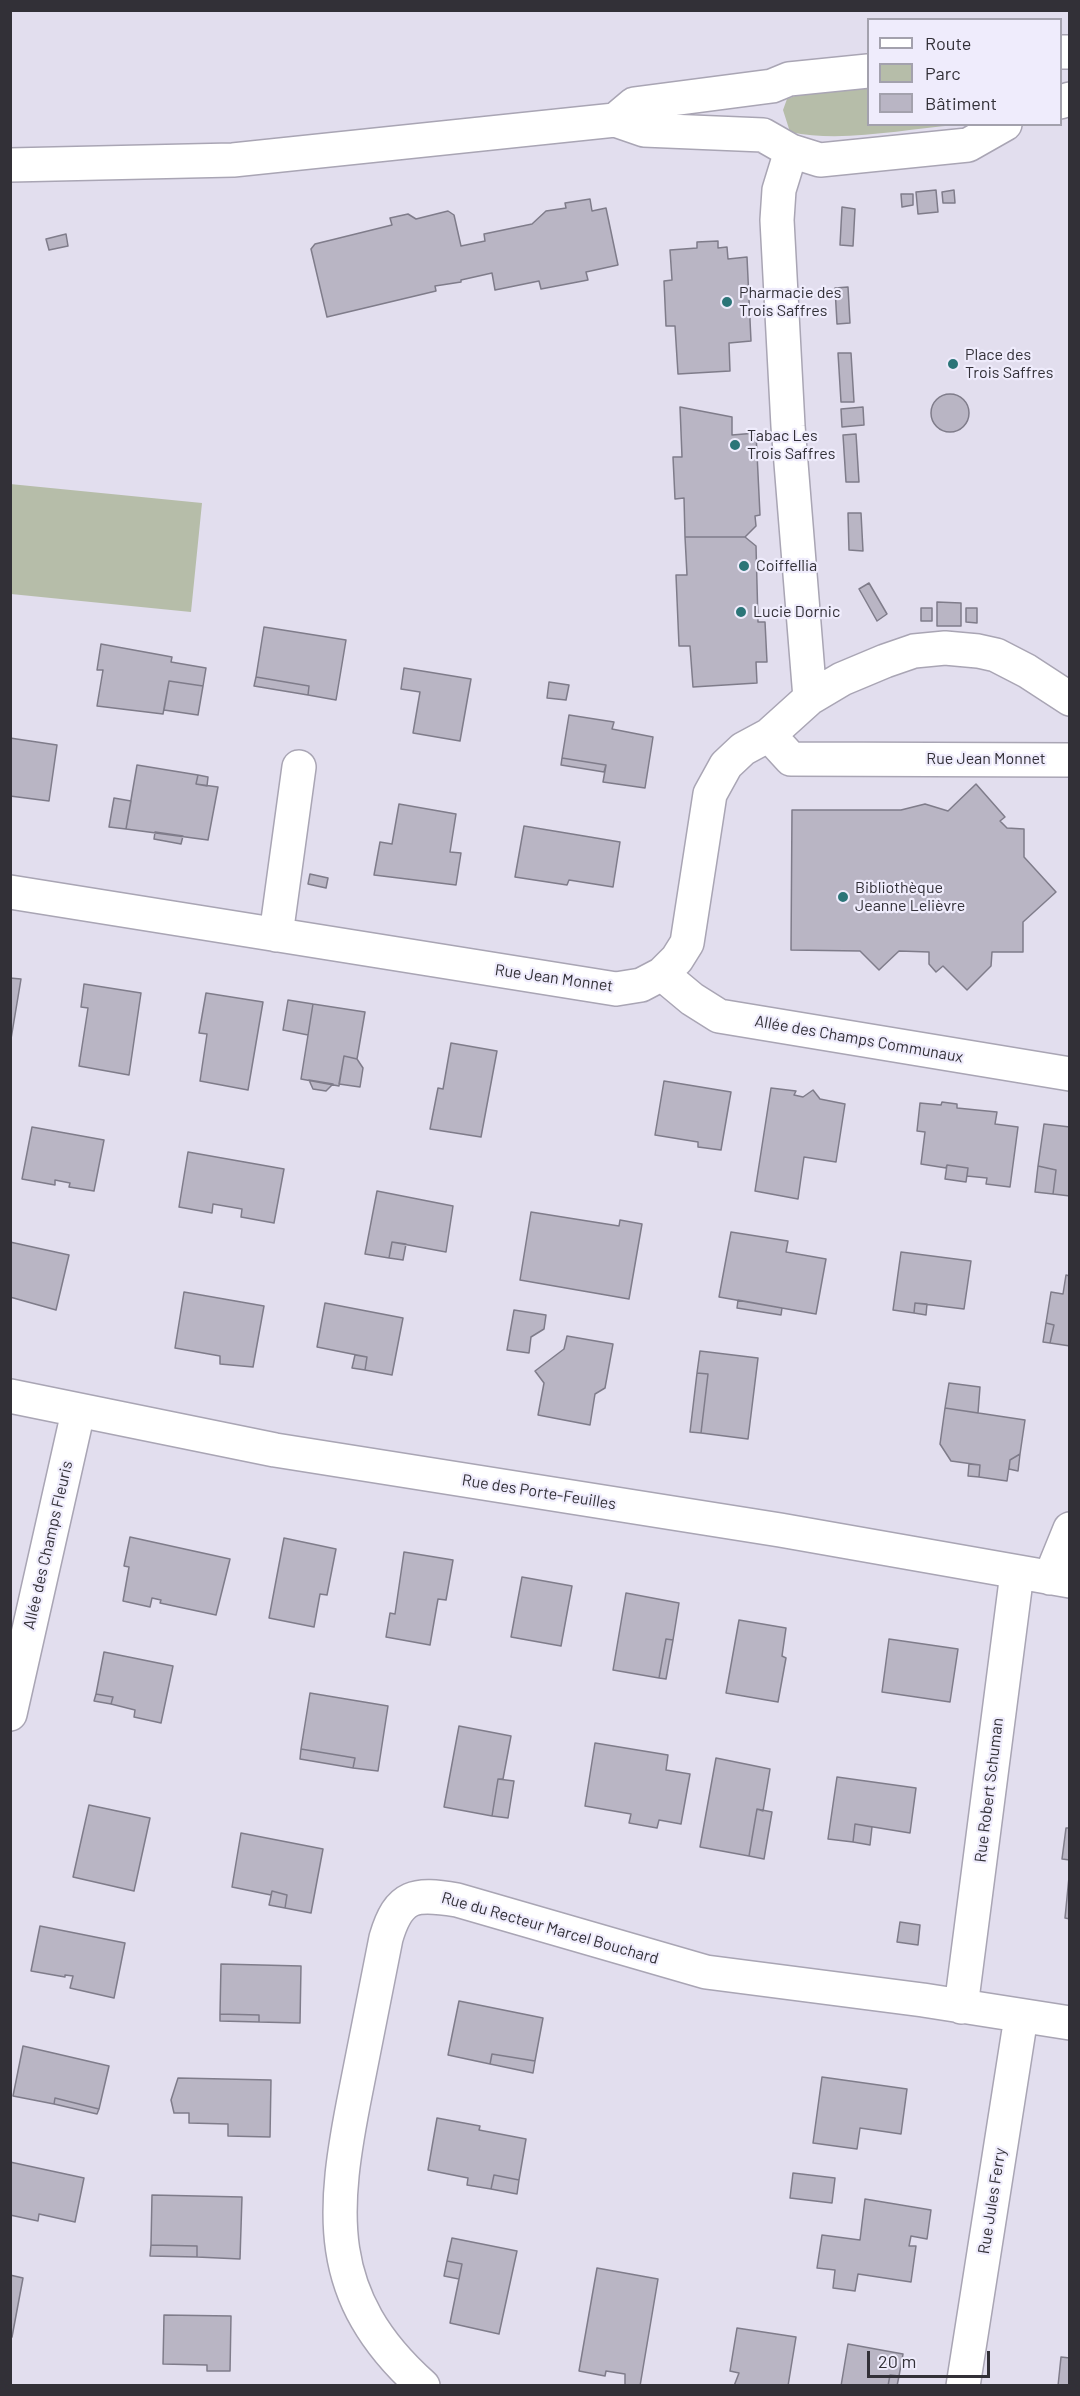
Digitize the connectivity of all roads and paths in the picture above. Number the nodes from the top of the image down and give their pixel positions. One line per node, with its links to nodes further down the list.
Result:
1 (867, 71): 2 (street)
2 (772, 86): 3 (street); 5 (street)
3 (615, 120): 5 (street); 6 (street)
4 (1001, 126): 5 (street)
5 (780, 145): 7 (street)
6 (10, 165)
7 (810, 698): 8 (street, Rue Jean Monnet); 9 (street, Rue Jean Monnet)
8 (1070, 699)
9 (769, 735): 10 (street, Rue Jean Monnet); 14 (street, Rue Jean Monnet)
10 (1070, 760)
11 (299, 767): 13 (street)
12 (10, 892): 13 (street, Rue Jean Monnet)
13 (276, 935): 14 (street, Rue Jean Monnet)
14 (662, 974): 15 (street, Allée des Champs Communaux)
15 (1070, 1074)
16 (10, 1396): 17 (street, Rue des Porte-Feuilles)
17 (78, 1412): 19 (street, Rue des Porte-Feuilles); 21 (street, Allée des Champs Fleuris)
18 (1070, 1529): 20 (street)
19 (1017, 1573): 20 (street, Rue des Porte-Feuilles); 22 (street, Rue Robert Schuman)
20 (1060, 1580)
21 (10, 1713)
22 (961, 2007): 23 (street, Rue du Recteur Marcel Bouchard); 25 (street, Rue du Recteur Marcel Bouchard)
23 (1021, 2017): 24 (street, Rue du Recteur Marcel Bouchard); 26 (street, Rue Jules Ferry)
24 (1070, 2023)
25 (423, 2385)
26 (963, 2385)

